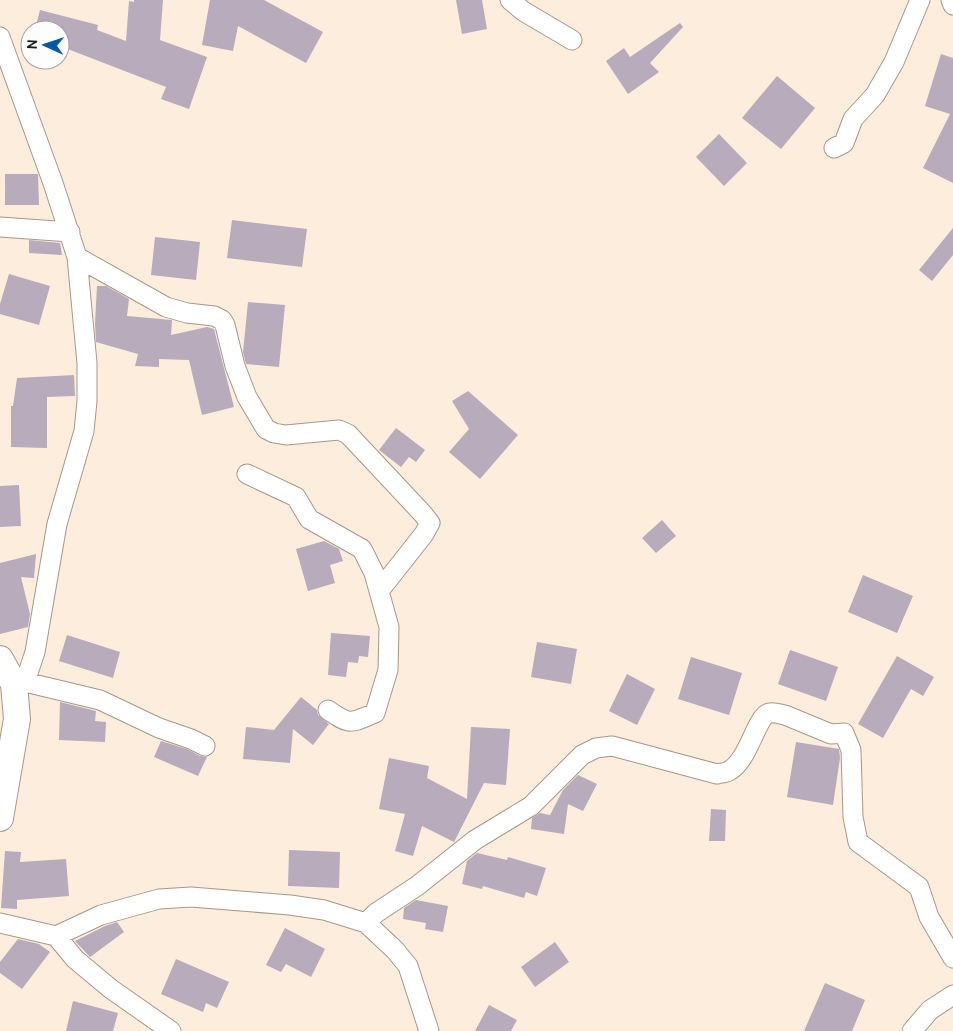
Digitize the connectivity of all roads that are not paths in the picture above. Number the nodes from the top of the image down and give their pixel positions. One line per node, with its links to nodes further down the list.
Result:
1 (510, 0): 6 (street)
2 (920, 0): 7 (street)
3 (951, 0): 4 (street)
4 (953, 5)
5 (0, 37): 9 (street)
6 (572, 40)
7 (834, 148)
8 (0, 227): 9 (street)
9 (70, 232): 10 (street)
10 (77, 257): 12 (street); 14 (street)
11 (247, 474): 12 (street)
12 (379, 591): 15 (street)
13 (0, 659): 14 (street)
14 (20, 683): 16 (street); 17 (street)
15 (328, 710)
16 (205, 746)
17 (0, 818)
18 (0, 923): 20 (street)
19 (366, 923): 20 (street); 21 (street); 24 (street)
20 (56, 936): 23 (street)
21 (953, 958)
22 (953, 995): 25 (street)
23 (171, 1031)
24 (429, 1031)
25 (912, 1031)

